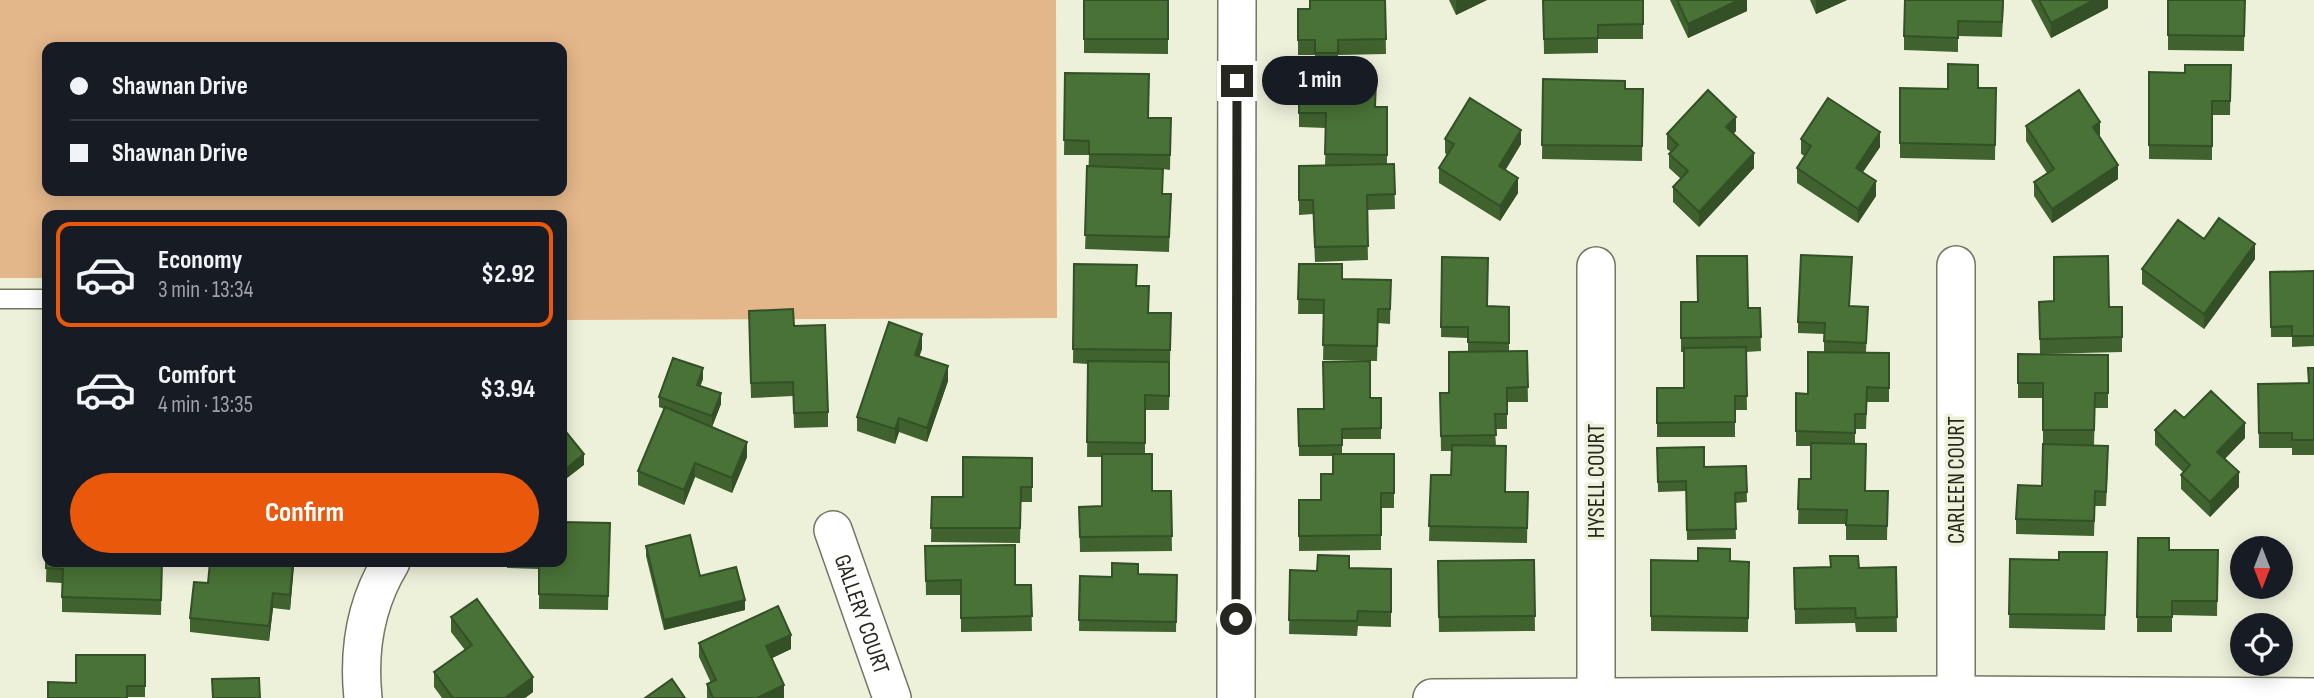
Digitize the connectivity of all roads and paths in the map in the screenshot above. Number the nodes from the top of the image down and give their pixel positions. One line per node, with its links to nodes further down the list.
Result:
1 (1237, 0): 13 (street)
2 (1956, 265): 8 (street, CARLEEN COURT)
3 (1596, 266): 9 (street, HYSELL COURT)
4 (0, 299): 5 (lane)
5 (42, 299)
6 (833, 530): 12 (street, GALLERY COURT)
7 (388, 567): 11 (street)
8 (1956, 695): 9 (street); 10 (street)
9 (1596, 697): 14 (street)
10 (2314, 697)
11 (363, 698)
12 (892, 698)
13 (1236, 698)
14 (1432, 698)

